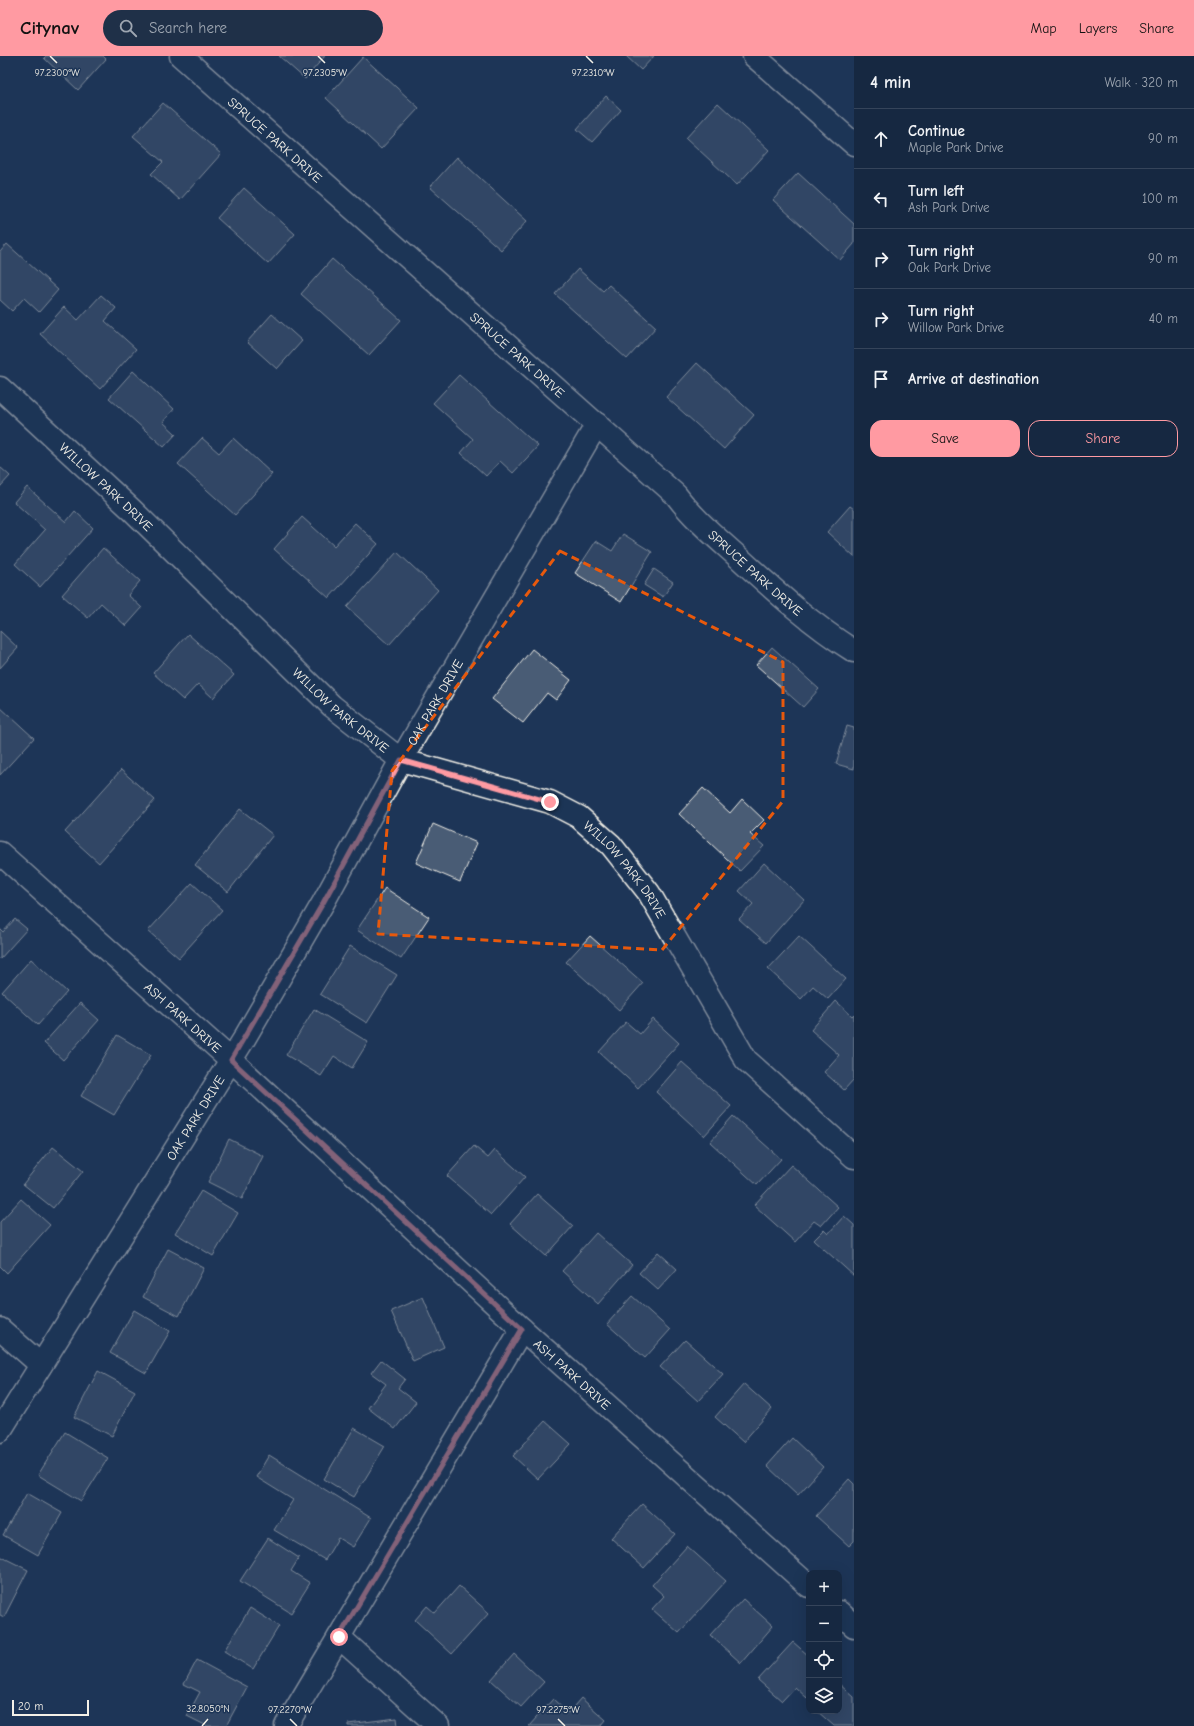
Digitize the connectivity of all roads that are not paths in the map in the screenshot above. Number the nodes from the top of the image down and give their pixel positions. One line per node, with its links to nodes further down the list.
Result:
1 (181, 56): 5 (street, SPRUCE PARK DRIVE)
2 (754, 56): 3 (street)
3 (854, 144)
4 (0, 388): 7 (street, WILLOW PARK DRIVE)
5 (597, 424): 6 (street, SPRUCE PARK DRIVE); 7 (street, OAK PARK DRIVE)
6 (854, 651)
7 (401, 760): 9 (street, OAK PARK DRIVE); 10 (street, WILLOW PARK DRIVE)
8 (0, 853): 9 (street, ASH PARK DRIVE)
9 (231, 1060): 12 (street, ASH PARK DRIVE); 13 (street, OAK PARK DRIVE)
10 (854, 1157)
11 (0, 1328): 13 (street)
12 (522, 1329): 15 (street, ASH PARK DRIVE); 18 (street)
13 (41, 1365): 14 (street, OAK PARK DRIVE)
14 (0, 1431)
15 (806, 1583)
16 (842, 1615): 17 (street)
17 (854, 1626)
18 (339, 1637): 19 (street); 20 (street)
19 (286, 1726)
20 (438, 1726)

